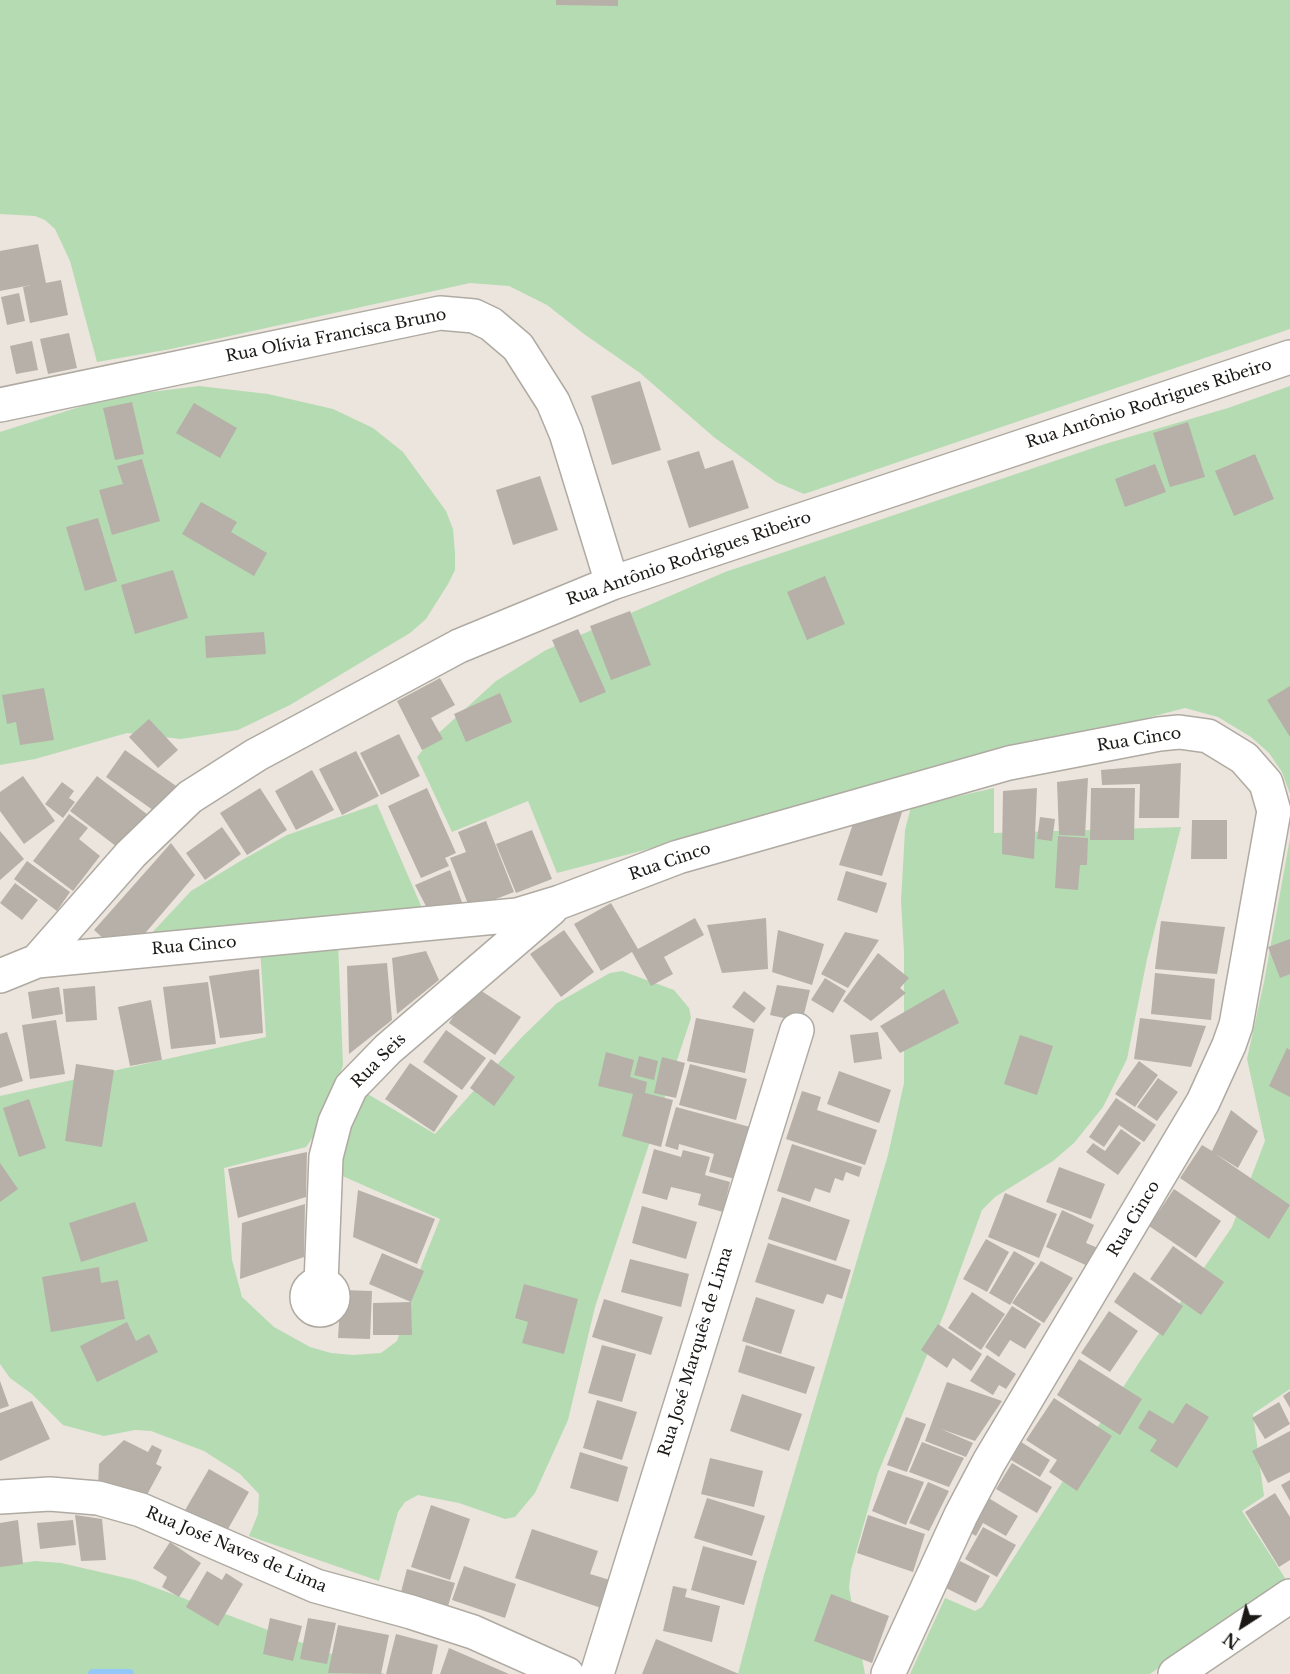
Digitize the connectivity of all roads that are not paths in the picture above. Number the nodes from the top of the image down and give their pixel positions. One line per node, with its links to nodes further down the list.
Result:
1 (1290, 357): 3 (street, Rua Antônio Rodrigues Ribeiro)
2 (0, 405): 3 (street, Rua Olívia Francisca Bruno)
3 (612, 583): 5 (street, Rua Antônio Rodrigues Ribeiro)
4 (560, 902): 5 (street, Rua Cinco); 8 (street, Rua Seis); 13 (street, Rua Cinco)
5 (37, 961): 6 (street)
6 (0, 976)
7 (796, 1030): 12 (street, Rua José Marquês de Lima)
8 (321, 1284)
9 (0, 1497): 11 (street, Rua José Naves de Lima)
10 (1289, 1598): 14 (street)
11 (567, 1674)
12 (597, 1674)
13 (888, 1674)
14 (1175, 1674)

